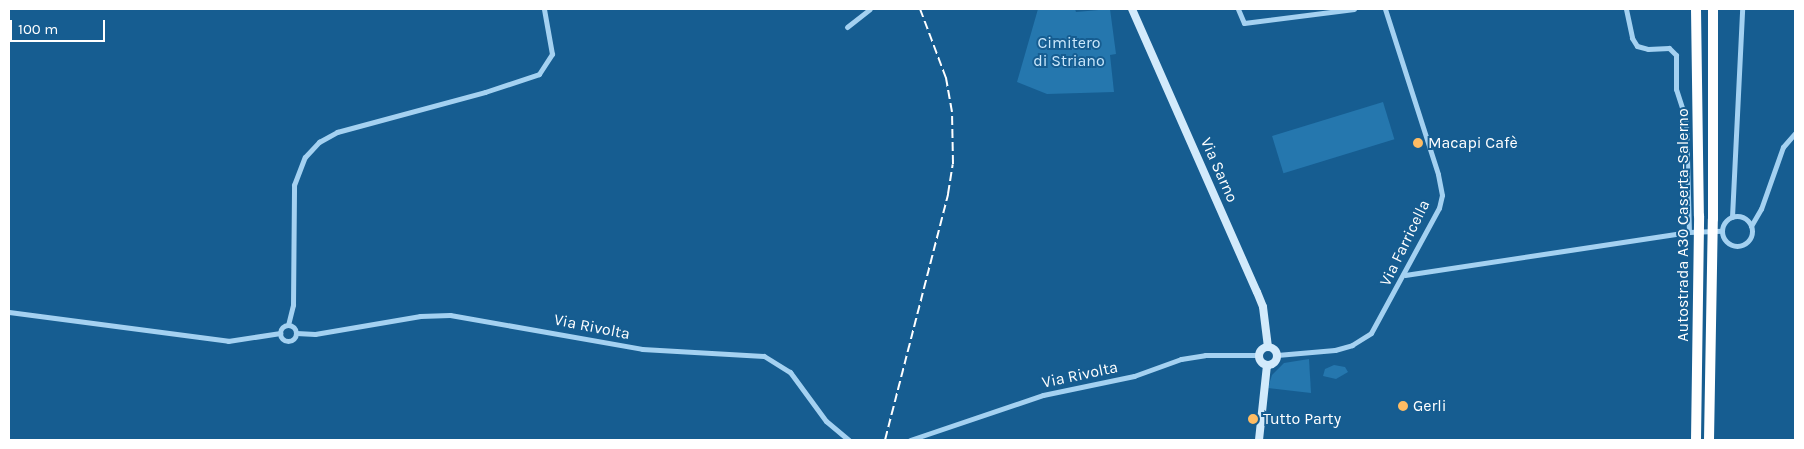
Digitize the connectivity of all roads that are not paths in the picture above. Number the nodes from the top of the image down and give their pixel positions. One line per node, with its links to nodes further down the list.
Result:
1 (544, 9): 19 (street)
2 (870, 9): 11 (street)
3 (1132, 9): 22 (main road, Via Sarno)
4 (1238, 9): 5 (street)
5 (1354, 9)
6 (1385, 9): 17 (street, Via Farricella)
7 (1626, 9): 15 (street)
8 (1696, 9): 29 (highway, Autostrada A30 Caserta-Salerno, bridge)
9 (1713, 9): 30 (highway, Autostrada A30 Caserta-Salerno, bridge)
10 (1742, 9): 13 (street)
11 (846, 27)
12 (1795, 134): 14 (street)
13 (1732, 217): 14 (street); 16 (street)
14 (1751, 226): 16 (street)
15 (1688, 232): 16 (street); 17 (street)
16 (1722, 232)
17 (1405, 275): 24 (street, Via Farricella)
18 (9, 312): 20 (street)
19 (288, 325): 20 (street); 21 (street)
20 (280, 333): 21 (street, Via Rivolta)
21 (296, 333): 26 (street, Via Rivolta)
22 (1268, 347): 23 (main road); 24 (main road)
23 (1259, 355): 25 (main road); 27 (street, Via Rivolta)
24 (1278, 355): 25 (main road)
25 (1267, 365): 28 (main road)
26 (849, 440)
27 (910, 440)
28 (1259, 440)
29 (1696, 440)
30 (1709, 440)

